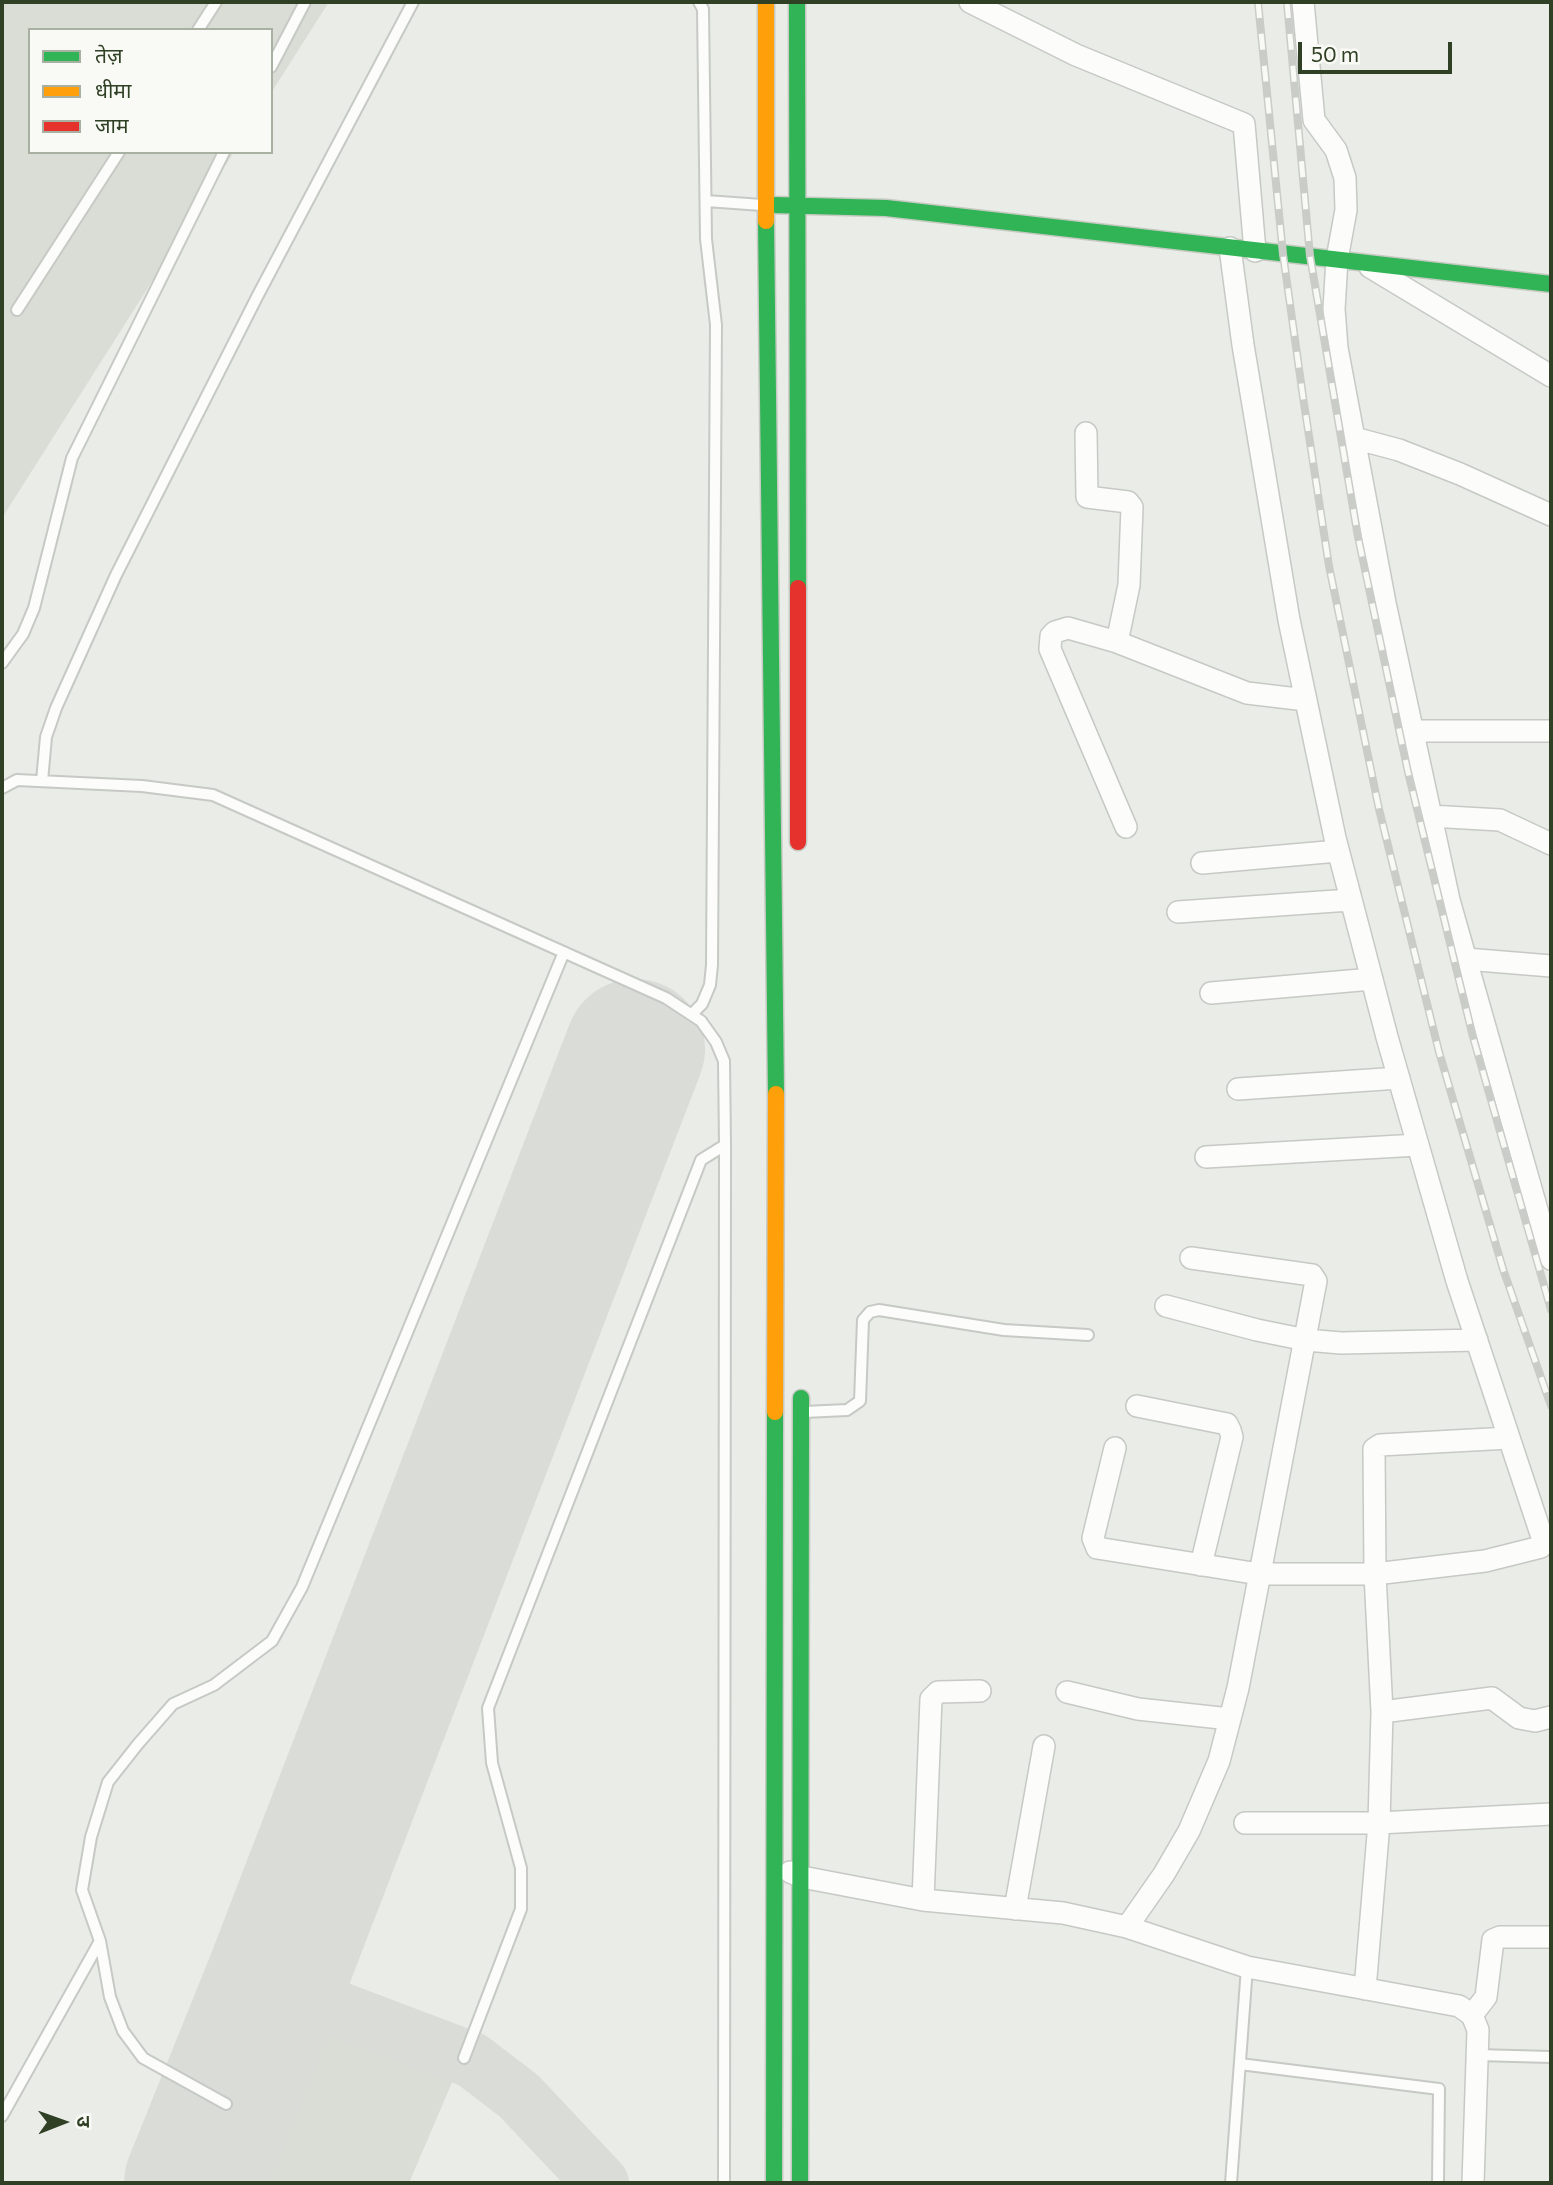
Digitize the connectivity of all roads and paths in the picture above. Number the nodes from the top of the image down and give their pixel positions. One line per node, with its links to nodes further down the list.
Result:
1 (216, 2): 9 (lane)
2 (306, 2): 10 (lane)
3 (413, 2): 31 (lane)
4 (699, 2): 13 (lane)
5 (766, 2): 14 (main road)
6 (797, 2): 15 (main road)
7 (970, 2): 17 (street)
8 (1303, 2): 18 (street)
9 (199, 28)
10 (273, 63)
11 (118, 154): 21 (lane)
12 (223, 154): 27 (lane)
13 (706, 201): 14 (lane); 46 (lane)
14 (766, 205): 15 (main road); 76 (main road)
15 (797, 205): 16 (main road); 37 (main road)
16 (1230, 248): 17 (main road); 28 (street)
17 (1255, 251): 18 (main road)
18 (1337, 259): 19 (main road); 24 (street)
19 (1363, 262): 20 (main road); 22 (street)
20 (1551, 284)
21 (18, 310)
22 (1551, 376)
23 (1086, 433): 26 (street)
24 (1354, 438): 25 (street); 29 (street)
25 (1551, 515)
26 (1117, 642): 28 (street); 34 (street)
27 (2, 663)
28 (1306, 700): 36 (street)
29 (1411, 731): 30 (street); 33 (street)
30 (1551, 731)
31 (42, 781): 32 (lane); 41 (lane)
32 (2, 788)
33 (1430, 816): 35 (street); 42 (street)
34 (1126, 827)
35 (1551, 844)
36 (1338, 851): 38 (street); 39 (street)
37 (798, 859)
38 (1202, 863)
39 (1350, 900): 40 (street); 44 (street)
40 (1178, 912)
41 (564, 952): 46 (lane); 82 (lane)
42 (1466, 959): 43 (street); 52 (street)
43 (1551, 966)
44 (1372, 979): 45 (street); 47 (street)
45 (1211, 993)
46 (692, 1014): 49 (lane)
47 (1399, 1079): 48 (street); 50 (street)
48 (1238, 1089)
49 (725, 1145): 87 (lane); 93 (lane)
50 (1418, 1145): 51 (street); 58 (street)
51 (1206, 1157)
52 (1542, 1195): 54 (street)
53 (1191, 1258): 57 (street)
54 (1551, 1259)
55 (1167, 1306): 57 (street)
56 (1088, 1335): 61 (lane)
57 (1306, 1340): 58 (street); 65 (street)
58 (1477, 1340): 62 (street)
59 (801, 1385): 61 (main road)
60 (1137, 1406): 64 (street)
61 (801, 1412): 77 (main road)
62 (1509, 1438): 66 (street); 66 (street)
63 (1115, 1448): 64 (street)
64 (1201, 1565): 65 (street)
65 (1259, 1574): 66 (street); 71 (street)
66 (1375, 1574): 69 (street)
67 (980, 1691): 78 (street)
68 (1067, 1692): 71 (street)
69 (1382, 1712): 70 (street); 75 (street)
70 (1551, 1717)
71 (1230, 1719): 80 (street)
72 (1044, 1746): 79 (street)
73 (1551, 1814): 75 (street)
74 (1245, 1823): 75 (street)
75 (1379, 1823): 84 (street)
76 (775, 1865): 77 (street); 94 (main road)
77 (802, 1877): 78 (street); 95 (main road)
78 (923, 1900): 79 (street)
79 (1015, 1909): 80 (street)
80 (1127, 1927): 83 (street)
81 (1551, 1937): 85 (street)
82 (100, 1941): 90 (lane); 91 (lane)
83 (1247, 1966): 84 (street); 89 (lane)
84 (1365, 1989): 85 (street)
85 (1472, 2015): 86 (street)
86 (1477, 2055): 88 (lane); 98 (street)
87 (464, 2057)
88 (1551, 2057)
89 (1240, 2064): 96 (lane); 97 (lane)
90 (6, 2097): 92 (lane)
91 (226, 2104)
92 (2, 2116)
93 (724, 2183)
94 (774, 2183)
95 (800, 2183)
96 (1231, 2183)
97 (1438, 2183)
98 (1473, 2183)

